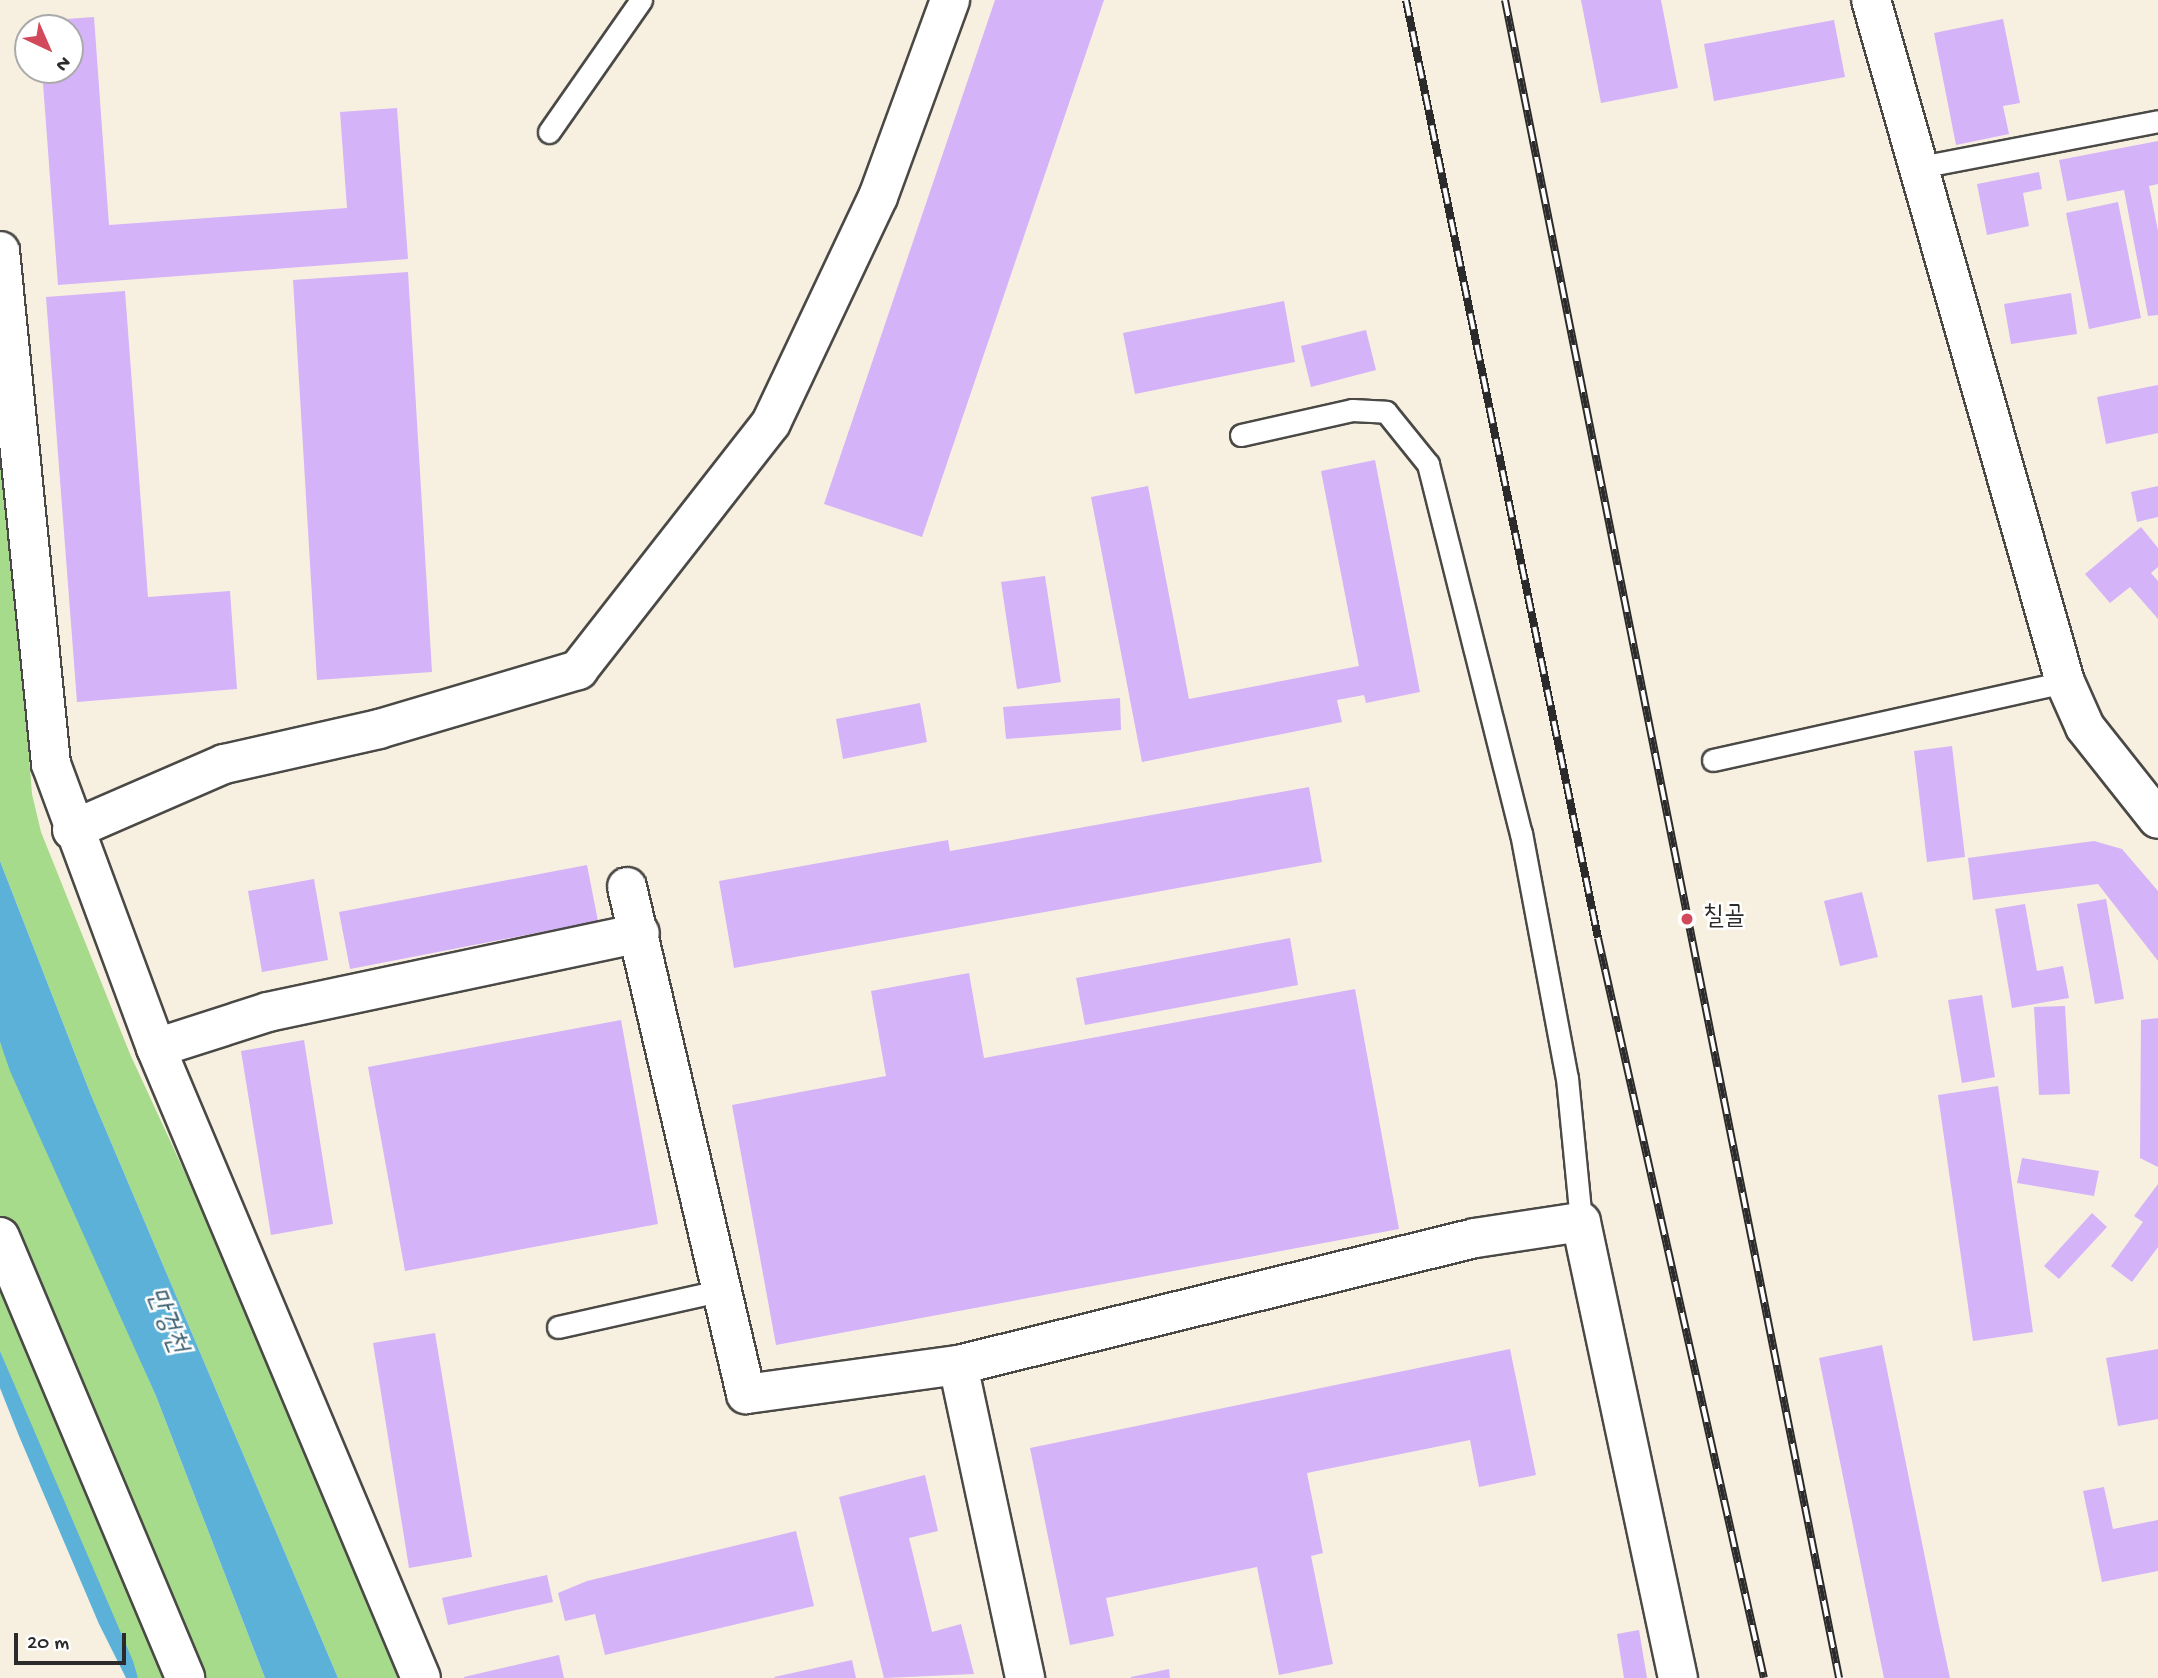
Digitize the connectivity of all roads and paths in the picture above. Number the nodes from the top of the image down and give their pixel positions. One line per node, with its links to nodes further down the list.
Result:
1 (640, 0): 5 (lane)
2 (950, 0): 12 (street)
3 (1871, 0): 6 (street)
4 (2158, 121): 6 (lane)
5 (549, 132)
6 (1920, 167): 9 (street)
7 (0, 251): 12 (street)
8 (1241, 435): 16 (lane)
9 (2066, 682): 10 (lane); 11 (street)
10 (1713, 760)
11 (2158, 819)
12 (72, 830): 15 (street)
13 (627, 887): 14 (street)
14 (640, 933): 15 (street); 18 (street)
15 (156, 1048): 22 (street)
16 (1581, 1222): 20 (street); 24 (street)
17 (0, 1237): 21 (street)
18 (723, 1290): 19 (lane); 20 (street)
19 (558, 1327)
20 (958, 1365): 23 (street)
21 (185, 1678)
22 (421, 1678)
23 (1025, 1678)
24 (1678, 1678)

